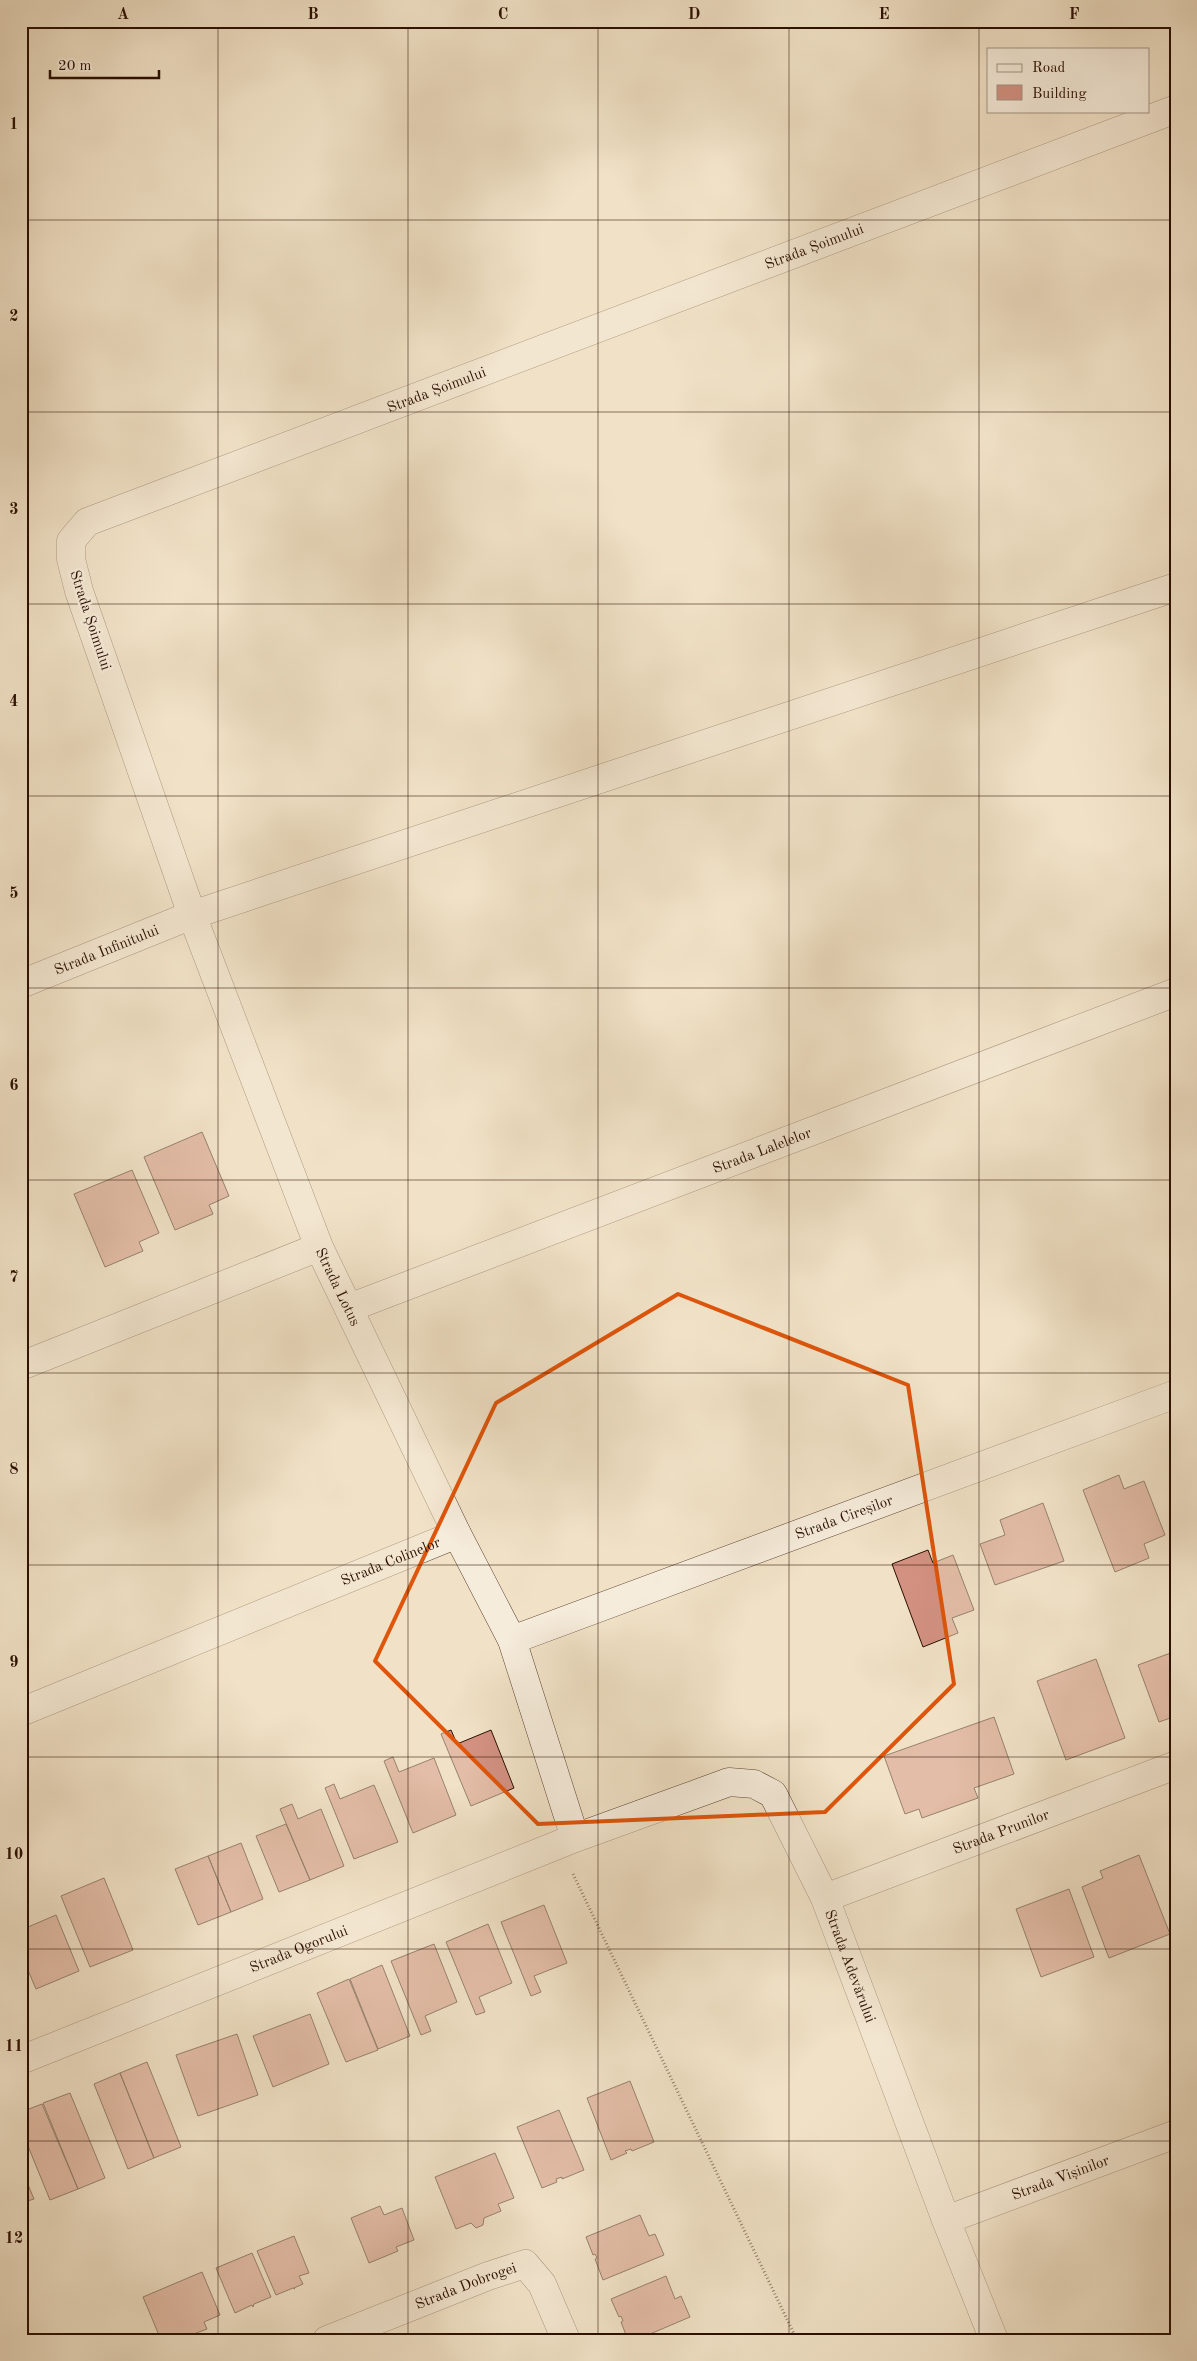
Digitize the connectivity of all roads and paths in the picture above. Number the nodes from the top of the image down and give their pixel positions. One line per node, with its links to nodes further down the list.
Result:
1 (1176, 109): 3 (street, Strada Șoimului)
2 (1176, 587): 3 (street, Strada Infinitului)
3 (192, 915): 4 (street, Strada Infinitului); 6 (street)
4 (21, 984)
5 (1176, 992): 7 (street, Strada Lalelelor)
6 (319, 1247): 7 (street, Strada Lotus); 8 (street, Strada Lotus)
7 (348, 1308): 10 (street, Strada Lotus)
8 (21, 1366)
9 (1176, 1394): 11 (street, Strada Cireșilor)
10 (457, 1534): 11 (street, Strada Colinelor); 12 (street, Strada Colinelor)
11 (512, 1640): 14 (street, Strada Colinelor)
12 (21, 1712)
13 (1176, 1765): 15 (street, Strada Prunilor)
14 (575, 1838): 15 (street, Strada Adevărului); 16 (street, Strada Ogorului); 21 (path)
15 (825, 1898): 18 (street, Strada Adevărului)
16 (21, 2060)
17 (1176, 2134): 18 (street, Strada Vișinilor)
18 (946, 2220): 22 (street, Strada Adevărului)
19 (326, 2340): 20 (street, Strada Dobrogei)
20 (566, 2340)
21 (797, 2340)
22 (994, 2340)

